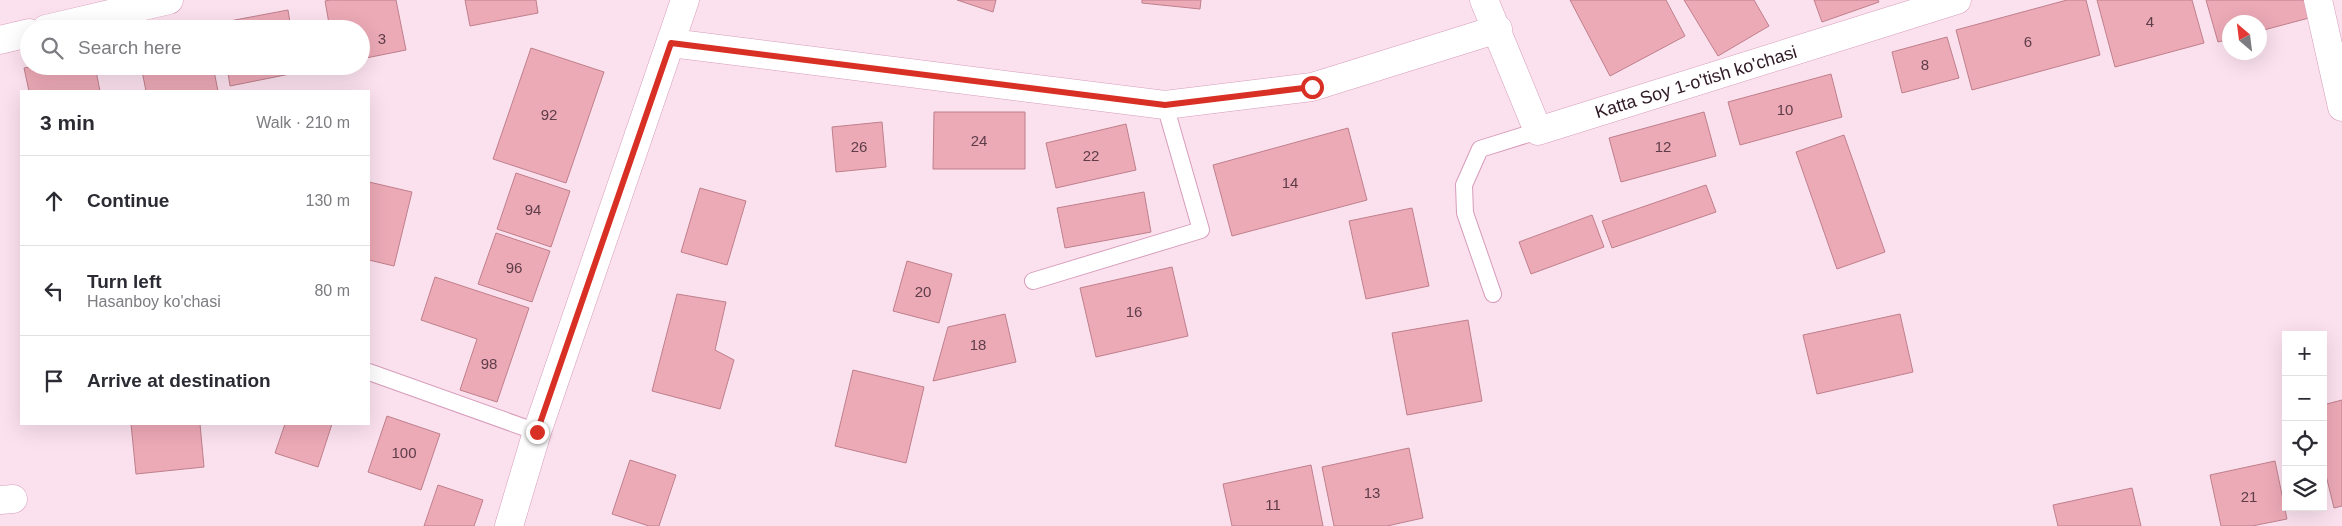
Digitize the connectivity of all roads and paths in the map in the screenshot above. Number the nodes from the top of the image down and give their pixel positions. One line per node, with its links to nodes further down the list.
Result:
1 (169, 0): 6 (street)
2 (685, 0): 10 (street)
3 (1484, 0): 7 (street)
4 (1957, 0): 13 (street, Katta Soy 1-o'tish ko'chasi)
5 (2318, 0): 12 (street)
6 (84, 20)
7 (1498, 29): 11 (street); 13 (street)
8 (20, 35): 9 (street)
9 (0, 40)
10 (671, 43): 11 (street); 17 (street)
11 (1165, 105): 14 (lane)
12 (2342, 107)
13 (1538, 131): 15 (lane)
14 (1034, 281)
15 (1493, 294)
16 (370, 372): 17 (lane)
17 (537, 432): 18 (street)
18 (509, 526)

